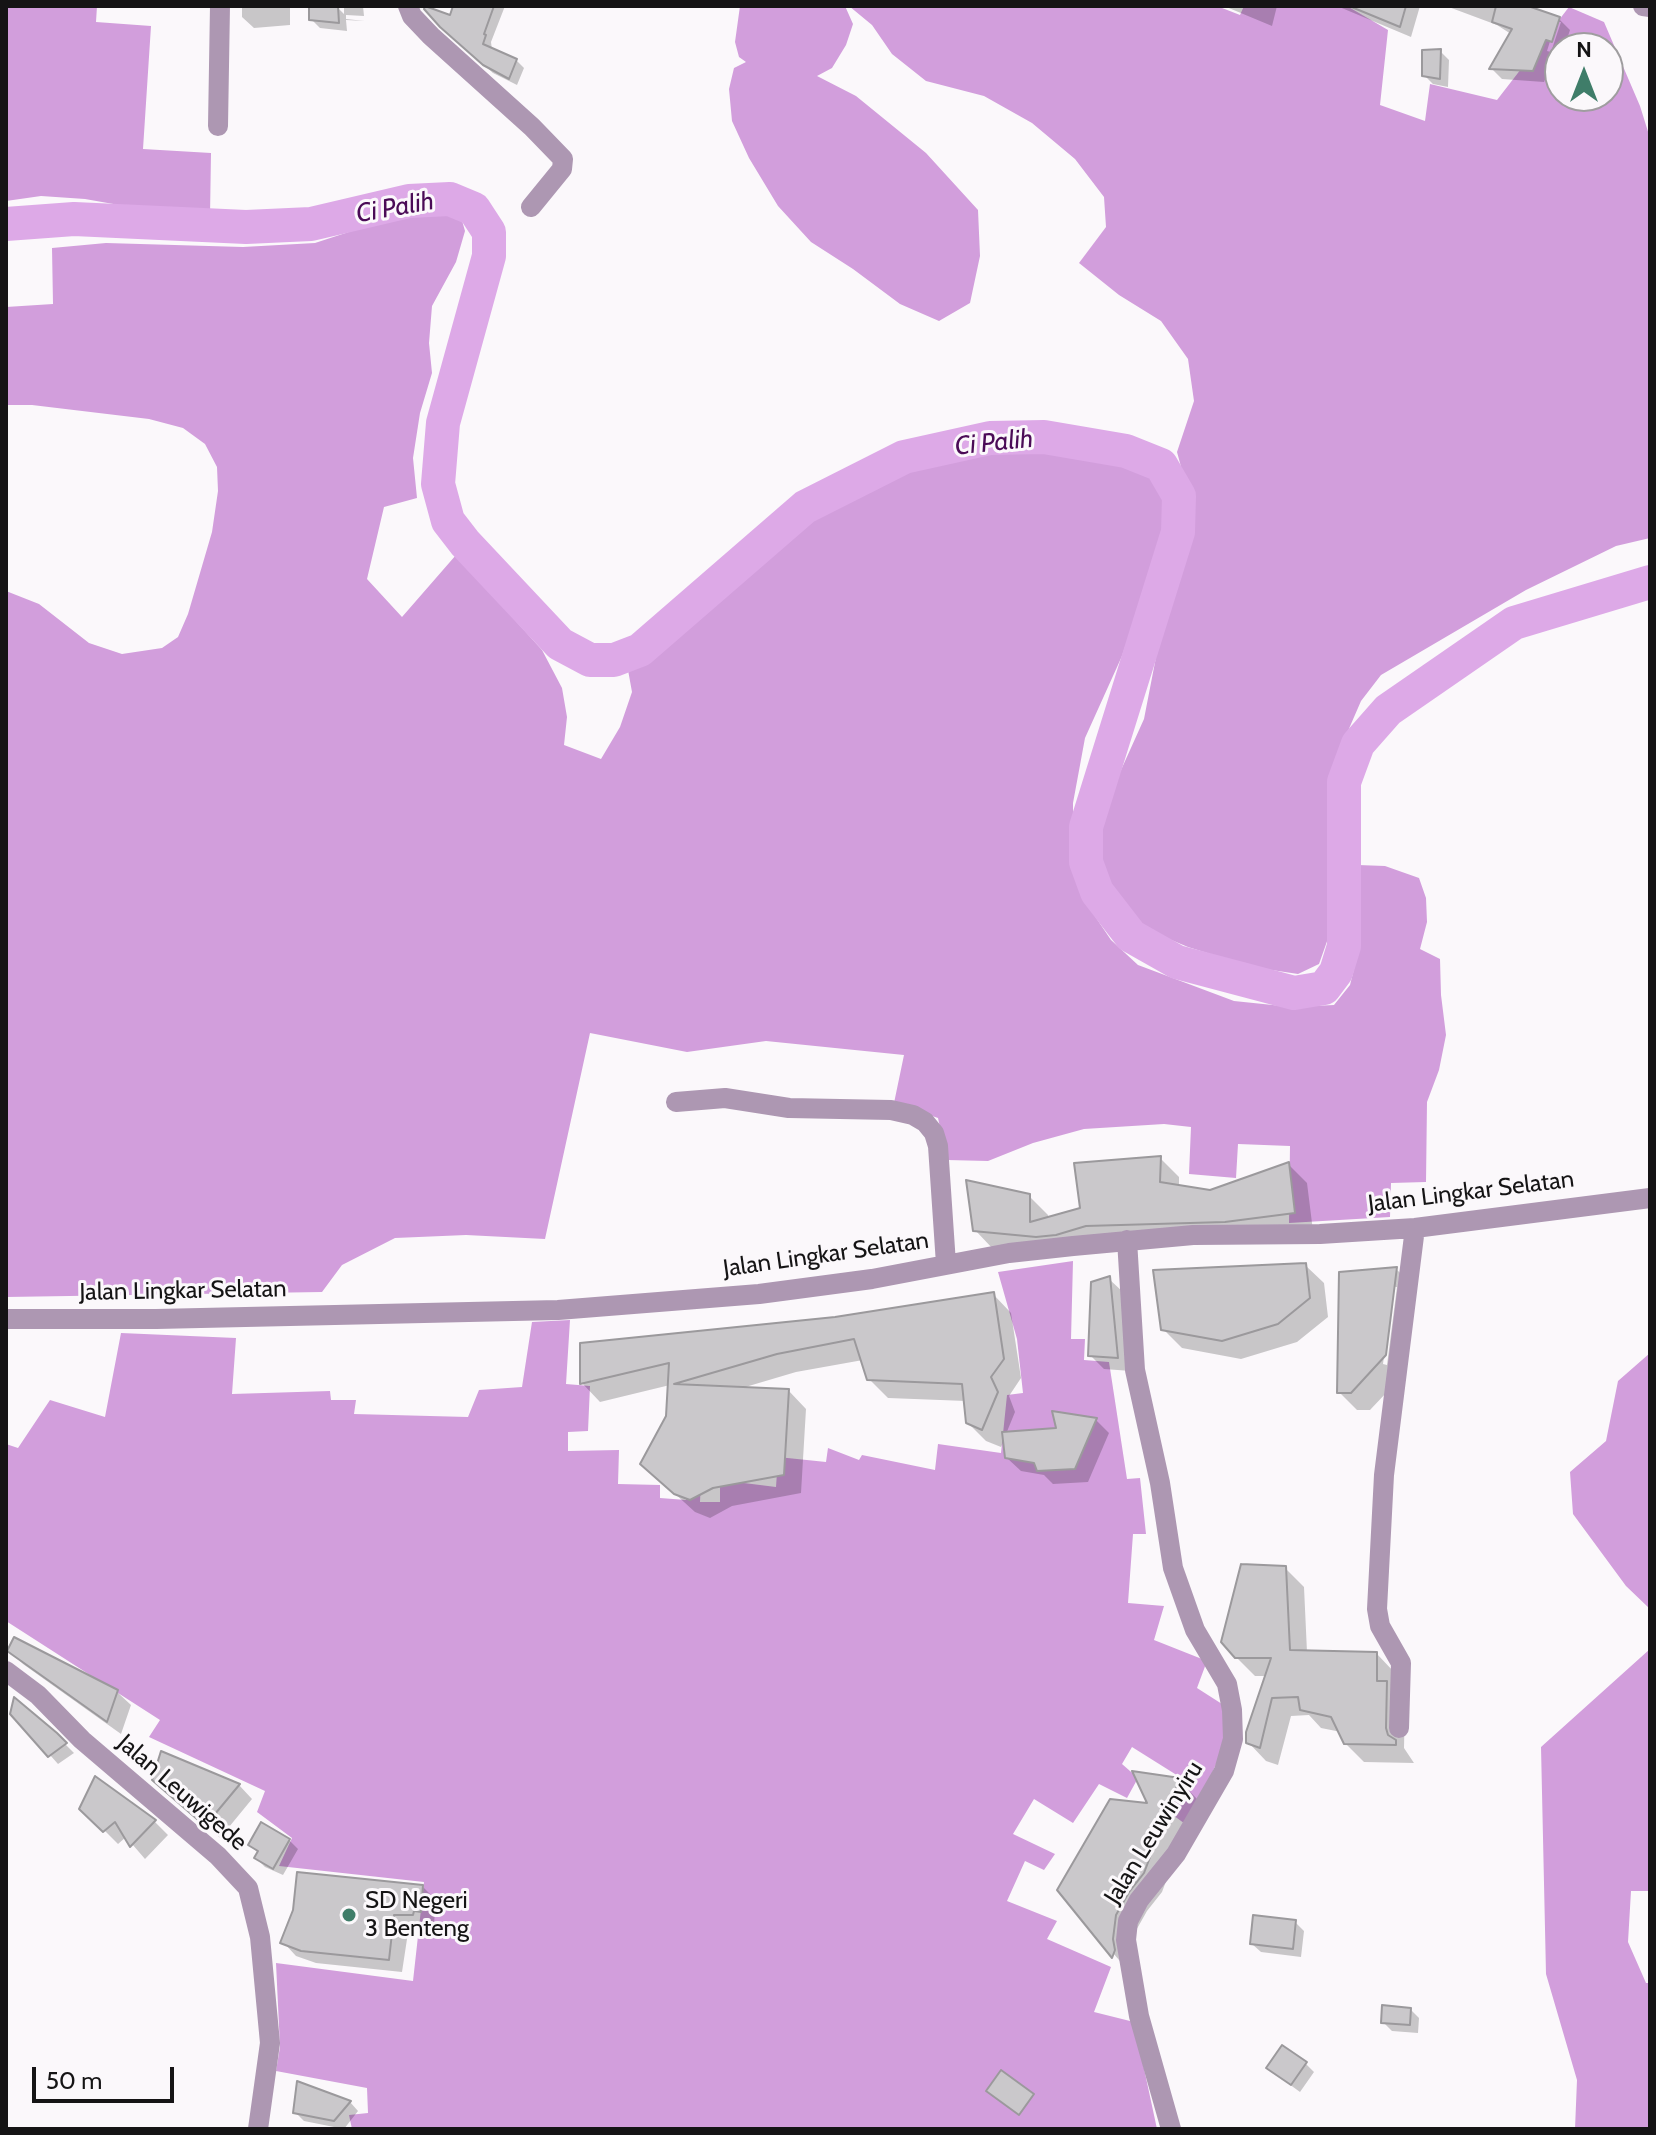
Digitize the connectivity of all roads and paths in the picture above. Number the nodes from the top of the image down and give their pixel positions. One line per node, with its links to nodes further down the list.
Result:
1 (220, 6): 5 (street)
2 (408, 6): 6 (street)
3 (1643, 6): 4 (street)
4 (1650, 7)
5 (218, 126)
6 (531, 207)
7 (676, 1102): 11 (street)
8 (1650, 1198): 9 (street, Jalan Lingkar Selatan)
9 (1415, 1228): 10 (street, Jalan Lingkar Selatan); 14 (street)
10 (1127, 1240): 11 (street, Jalan Lingkar Selatan); 16 (street, Jalan Leuwinyiru)
11 (946, 1264): 12 (street, Jalan Lingkar Selatan)
12 (6, 1319)
13 (6, 1671): 15 (street, Jalan Leuwigede)
14 (1399, 1728)
15 (258, 2129)
16 (1171, 2129)

